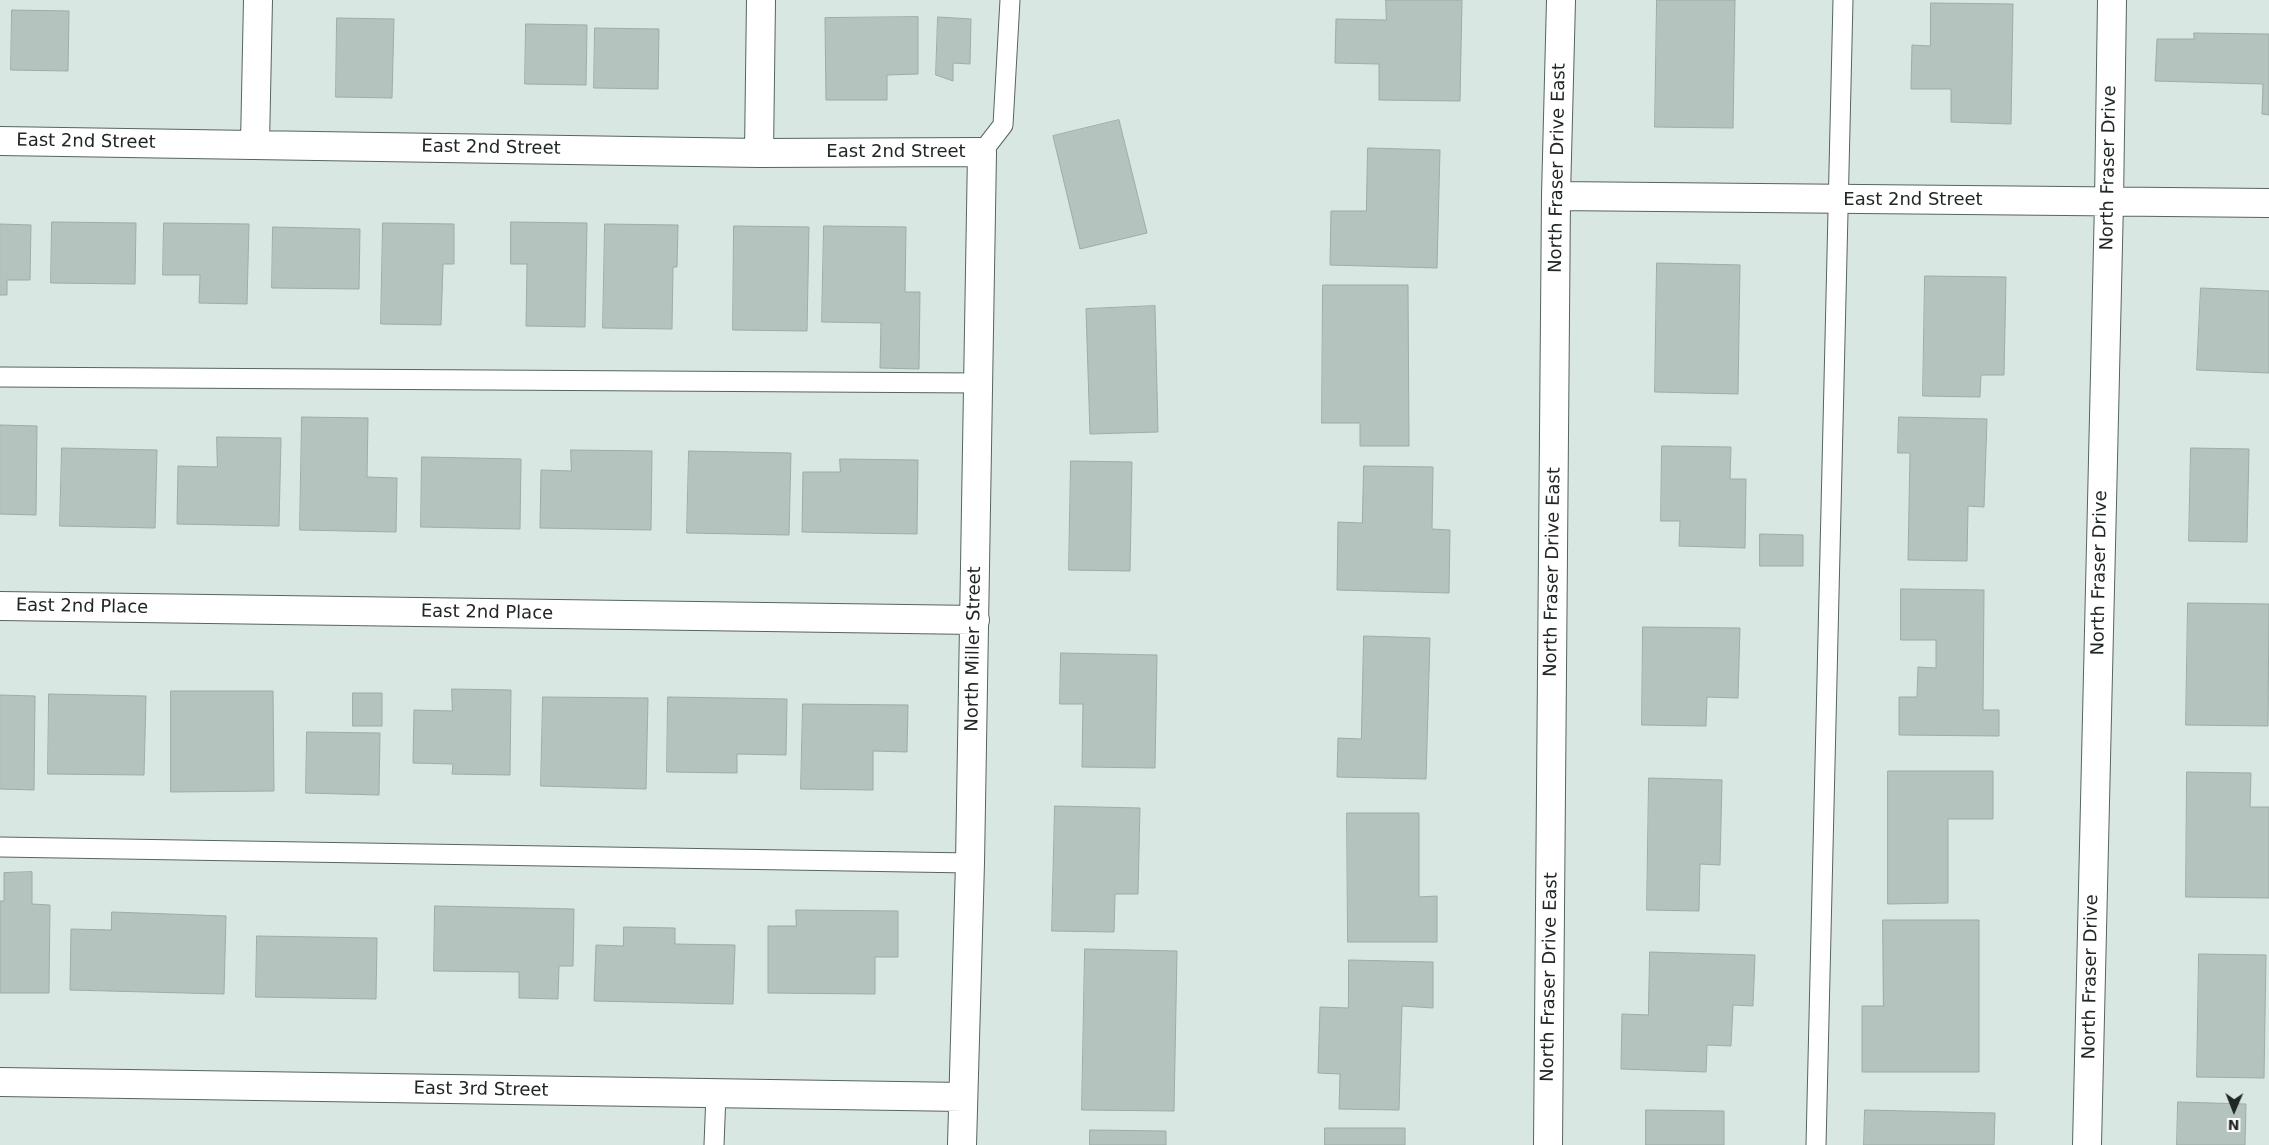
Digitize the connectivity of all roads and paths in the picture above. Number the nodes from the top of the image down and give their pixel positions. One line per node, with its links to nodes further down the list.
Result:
1 (258, 0): 8 (street)
2 (761, 0): 10 (street)
3 (1010, 0): 9 (lane)
4 (1561, 0): 11 (street, North Fraser Drive East)
5 (1843, 0): 12 (lane)
6 (2112, 0): 13 (street, North Fraser Drive)
7 (0, 141): 8 (street, East 2nd Street)
8 (255, 144): 10 (street, East 2nd Street)
9 (982, 152): 10 (street, East 2nd Street); 16 (street, North Miller Street)
10 (759, 153)
11 (1556, 196): 12 (street, East 2nd Street); 26 (street, North Fraser Drive East)
12 (1840, 199): 13 (street, East 2nd Street); 27 (lane)
13 (2109, 202): 14 (street, East 2nd Street); 28 (street, North Fraser Drive)
14 (2269, 203)
15 (0, 377): 16 (lane)
16 (979, 382): 18 (street, North Miller Street)
17 (0, 606): 18 (street, East 2nd Place)
18 (975, 620): 20 (street, North Miller Street)
19 (0, 847): 20 (lane)
20 (970, 863): 23 (street, North Miller Street)
21 (0, 1082): 22 (street, East 3rd Street)
22 (716, 1094): 23 (street, East 3rd Street); 24 (lane)
23 (963, 1097): 25 (street, North Miller Street)
24 (714, 1145)
25 (962, 1145)
26 (1548, 1145)
27 (1816, 1145)
28 (2087, 1145)

